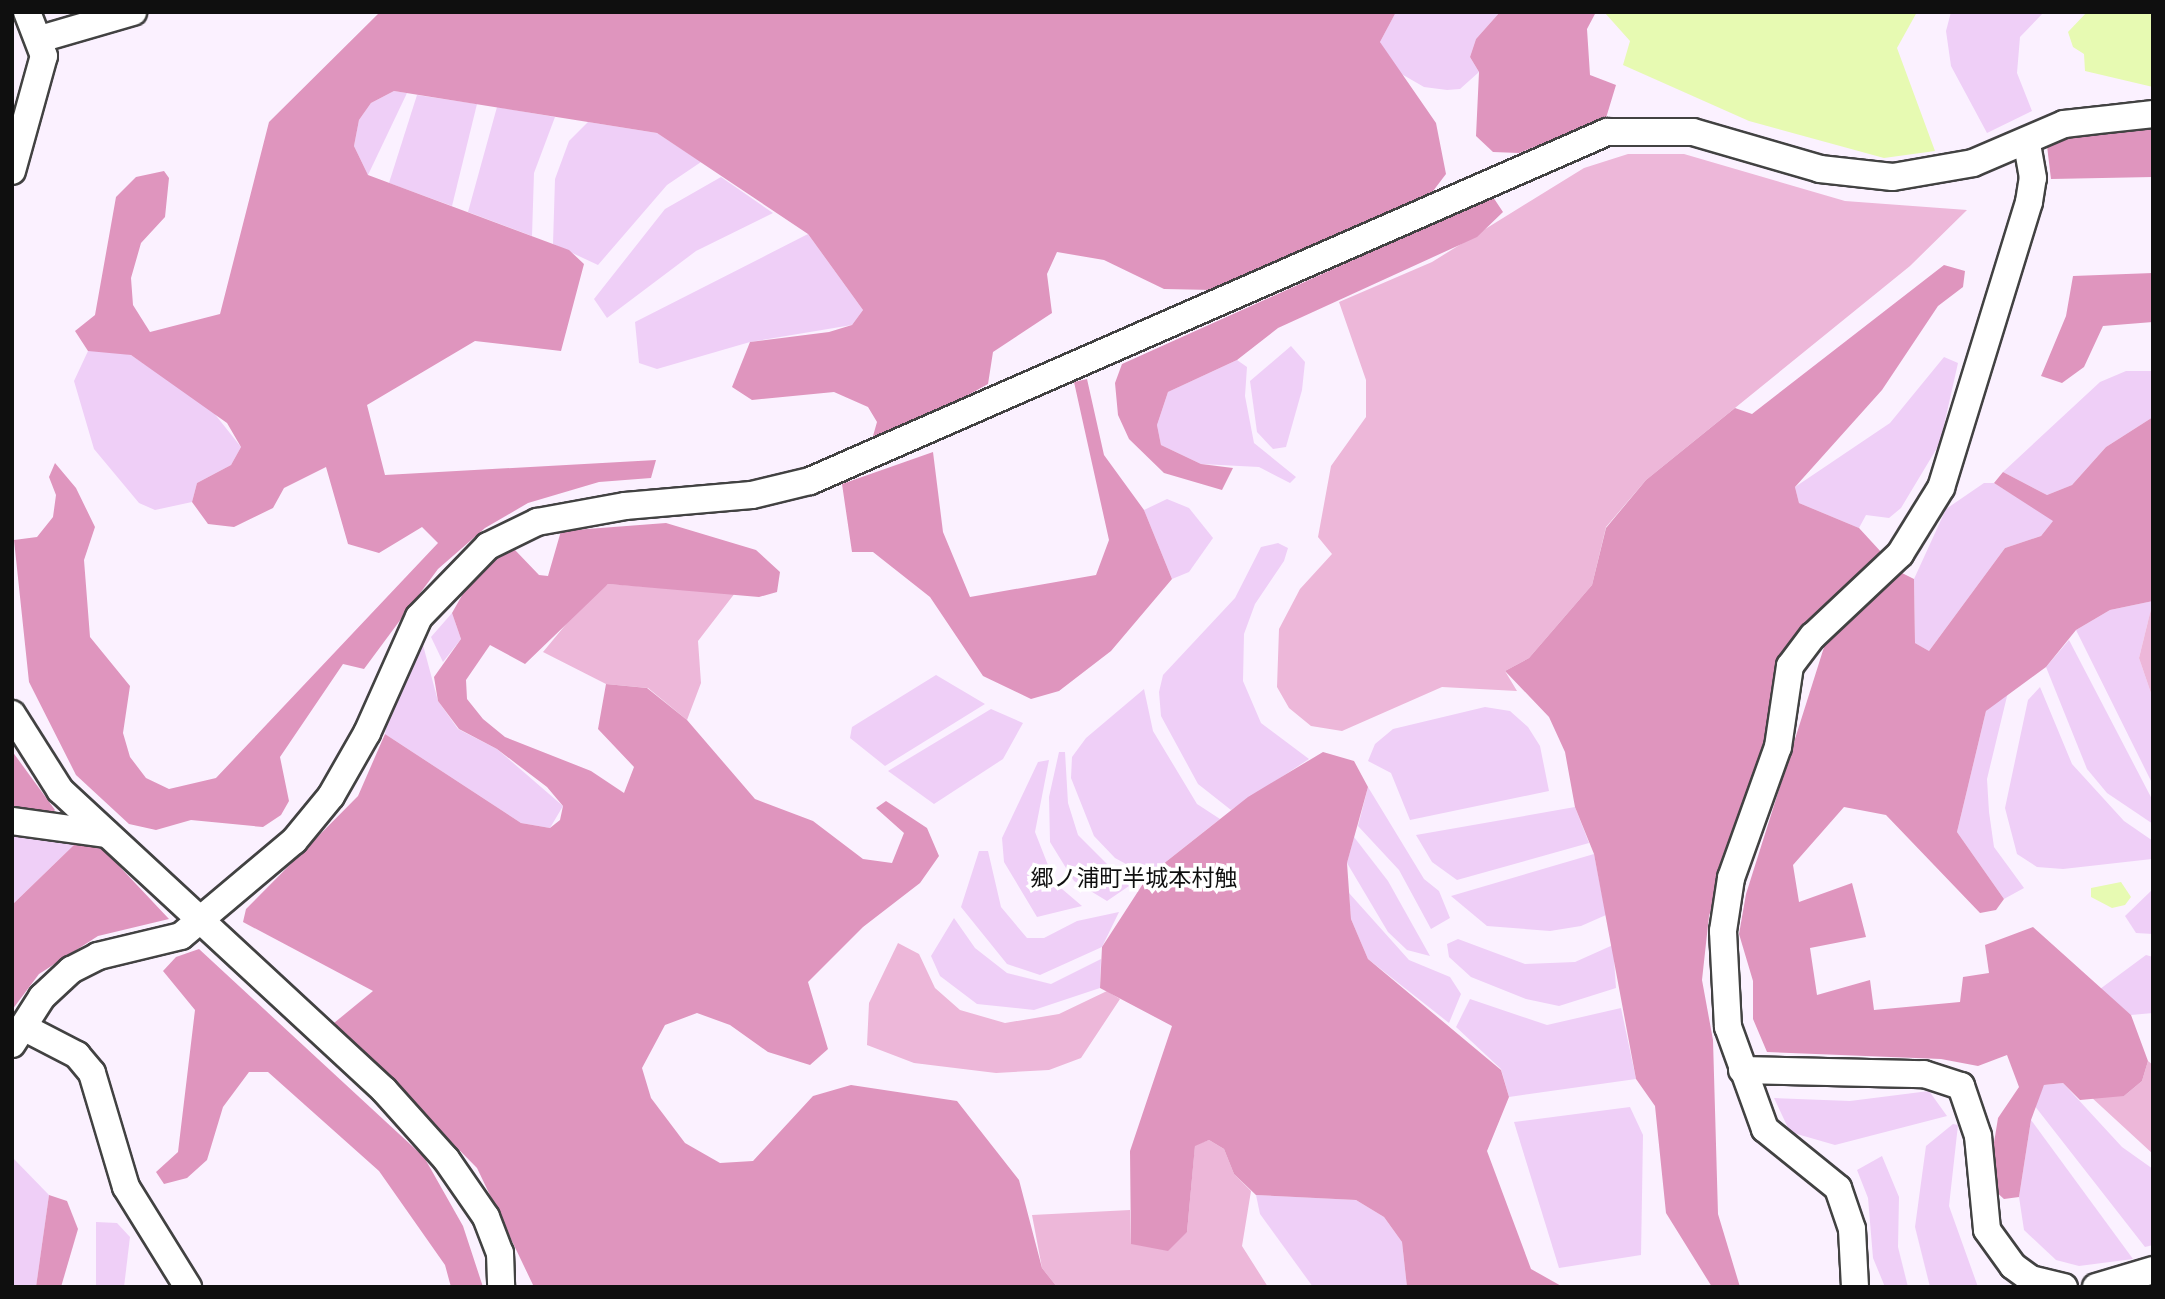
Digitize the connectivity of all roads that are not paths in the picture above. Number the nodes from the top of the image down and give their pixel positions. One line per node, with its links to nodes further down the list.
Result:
1 (27, 12): 3 (street)
2 (133, 12): 3 (street)
3 (40, 39): 6 (street)
4 (2153, 114): 5 (street)
5 (2027, 143): 10 (street); 12 (street)
6 (12, 171)
7 (12, 714): 9 (street)
8 (12, 821): 9 (street)
9 (108, 834): 10 (street)
10 (200, 923): 11 (street); 15 (street)
11 (18, 1035): 14 (street)
12 (1742, 1070): 16 (street); 17 (street)
13 (2153, 1270): 18 (street)
14 (188, 1287)
15 (501, 1287)
16 (1855, 1287)
17 (2064, 1287)
18 (2096, 1287)

